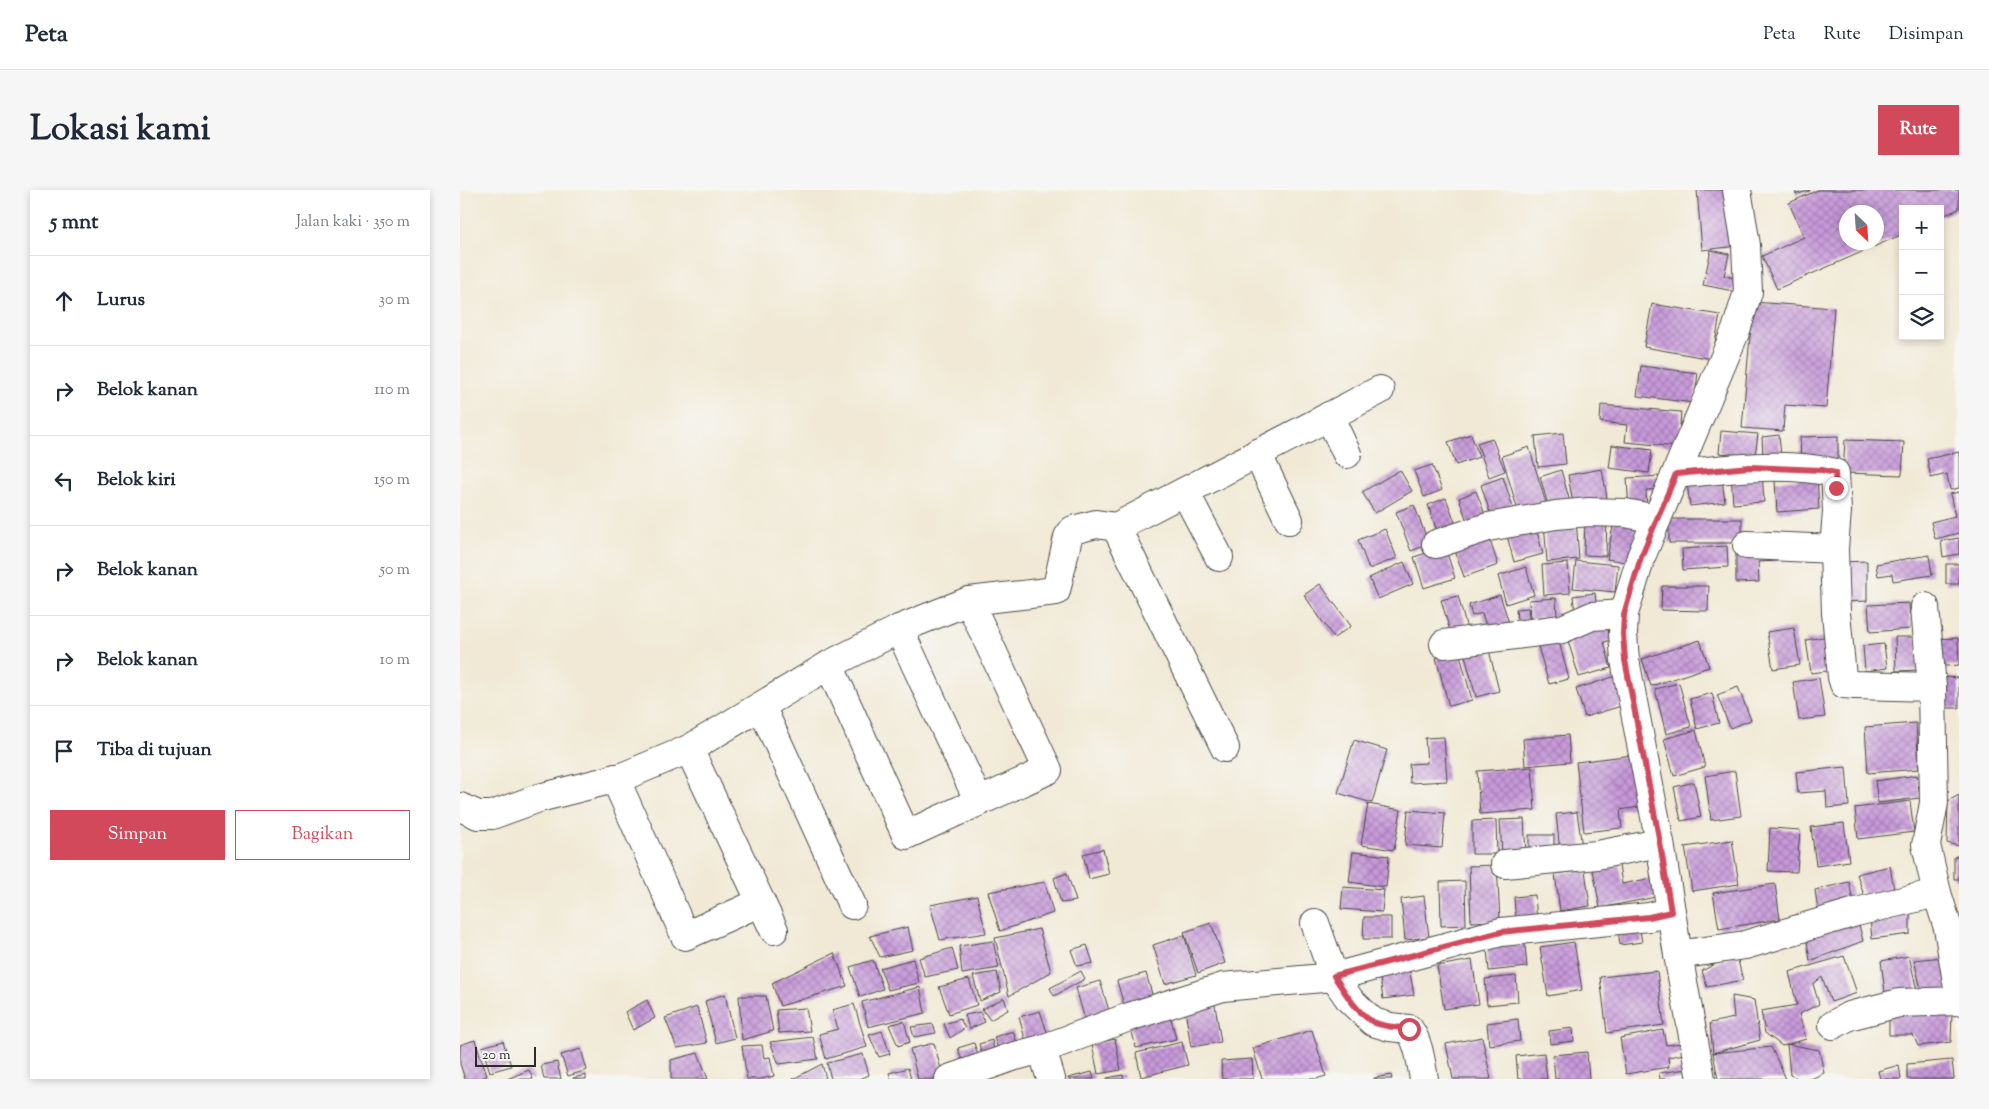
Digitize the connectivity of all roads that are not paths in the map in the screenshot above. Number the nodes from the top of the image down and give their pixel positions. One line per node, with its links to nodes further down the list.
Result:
1 (1737, 190): 6 (street)
2 (1380, 390): 3 (street)
3 (1329, 416): 4 (street); 5 (street)
4 (1257, 453): 7 (street); 9 (street)
5 (1347, 454)
6 (1676, 474): 8 (street); 13 (street)
7 (1185, 492): 10 (street); 14 (street)
8 (1657, 519): 11 (street); 17 (street)
9 (1289, 520)
10 (1116, 527): 15 (street); 23 (street)
11 (1436, 544)
12 (1748, 545): 13 (street)
13 (1834, 549): 21 (street)
14 (1219, 557)
15 (969, 601): 18 (street); 26 (street)
16 (1925, 607): 21 (street)
17 (1624, 614): 19 (street); 28 (street)
18 (899, 629): 20 (street); 26 (street)
19 (1444, 644)
20 (829, 664): 22 (street); 26 (street)
21 (1932, 687): 30 (street)
22 (761, 706): 24 (street); 32 (street)
23 (1225, 748)
24 (689, 749): 25 (street); 31 (street)
25 (615, 778): 27 (street); 31 (street)
26 (978, 802)
27 (460, 807)
28 (1660, 843): 29 (street); 33 (street)
29 (1505, 864)
30 (1938, 893): 36 (street); 38 (street)
31 (761, 902): 35 (street)
32 (852, 905)
33 (1671, 912): 36 (street); 37 (street)
34 (1315, 923): 37 (street)
35 (774, 930)
36 (1678, 955): 45 (street)
37 (1334, 976): 41 (street); 44 (street)
38 (1959, 994)
39 (1959, 1001): 40 (street)
40 (1833, 1025)
41 (1042, 1049): 42 (street); 43 (street)
42 (949, 1079)
43 (1051, 1079)
44 (1424, 1079)
45 (1701, 1079)

